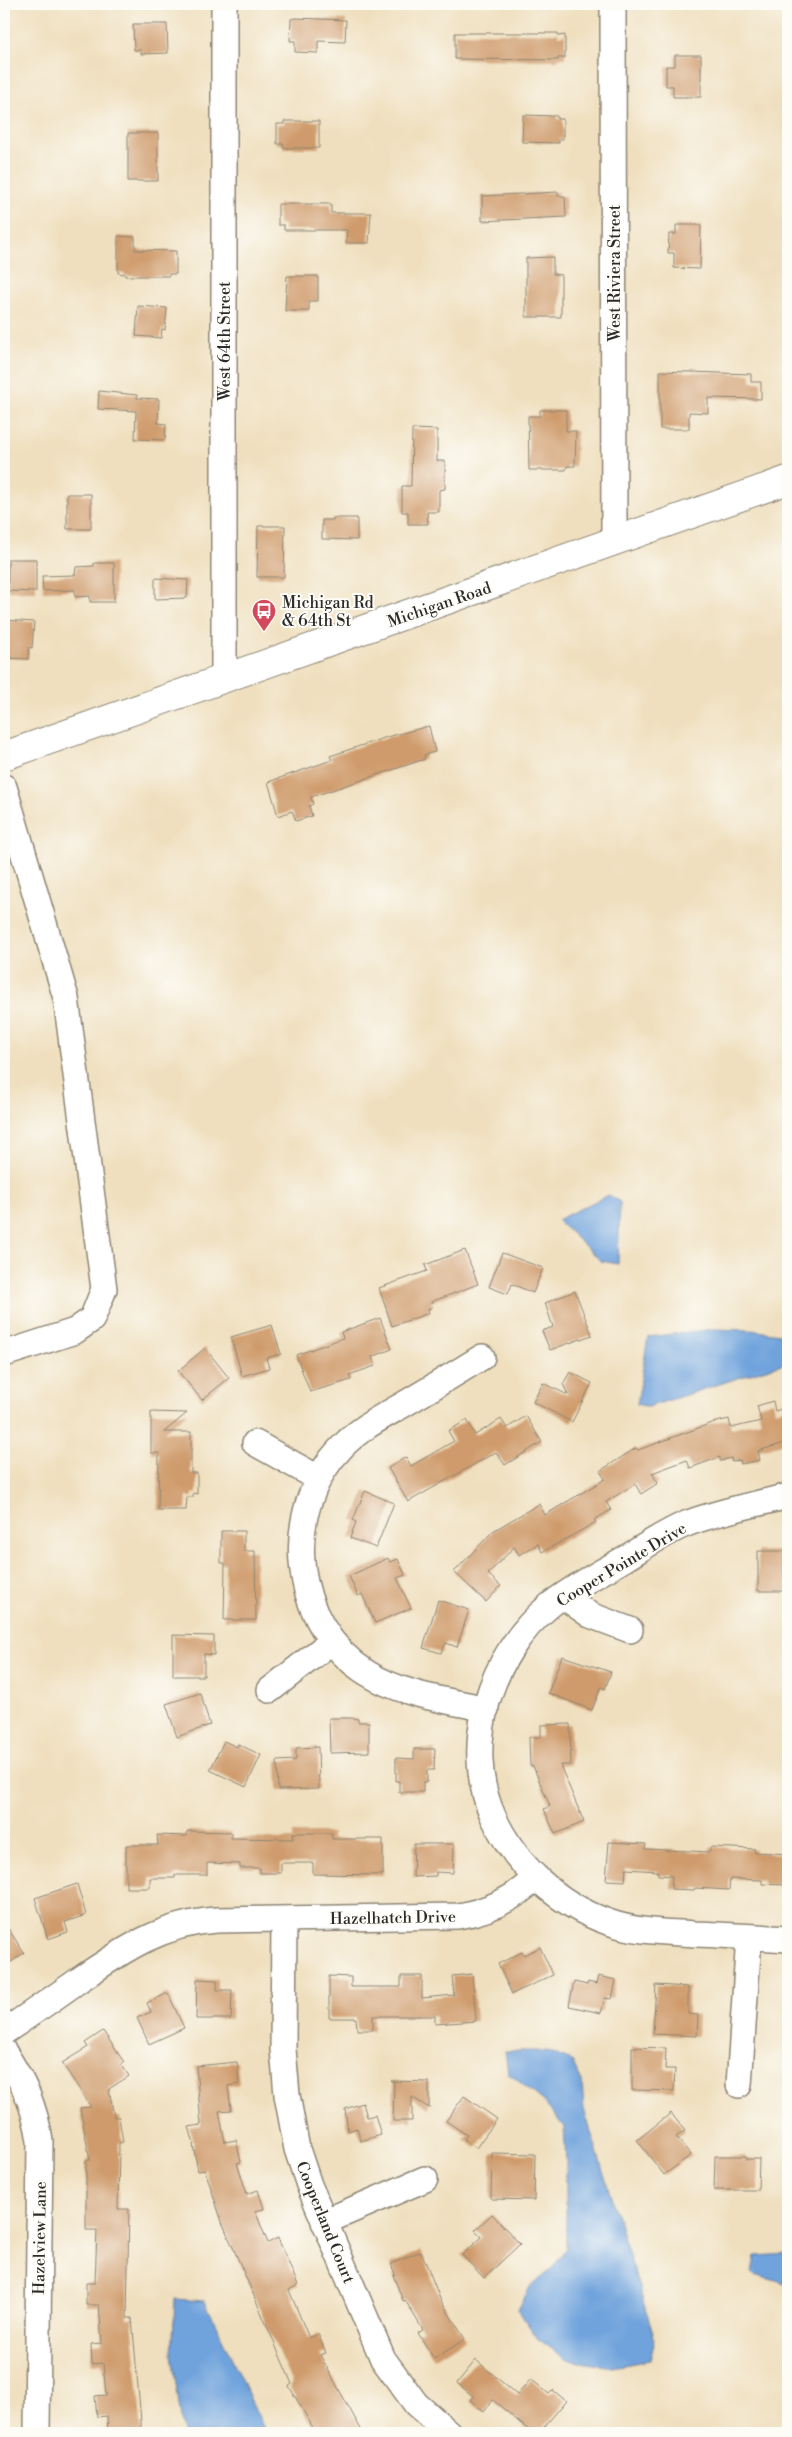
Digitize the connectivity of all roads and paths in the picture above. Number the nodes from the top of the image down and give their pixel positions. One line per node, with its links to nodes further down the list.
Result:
1 (224, 4): 5 (street, West 64th Street)
2 (614, 4): 4 (street, West Riviera Street)
3 (788, 480): 4 (main road, Michigan Road)
4 (614, 542): 5 (main road, Michigan Road)
5 (224, 679): 6 (main road, Michigan Road)
6 (4, 756)
7 (4, 787): 8 (street)
8 (4, 1354)
9 (482, 1358): 11 (street)
10 (255, 1442): 11 (street)
11 (318, 1478): 15 (street)
12 (788, 1496): 13 (street, Cooper Pointe Drive)
13 (563, 1596): 14 (street); 17 (street, Cooper Pointe Drive)
14 (630, 1630)
15 (332, 1641): 16 (street); 17 (street)
16 (270, 1690)
17 (486, 1710): 18 (street, Cooper Pointe Drive)
18 (536, 1878): 19 (street, Hazelhatch Drive); 20 (street)
19 (284, 1919): 22 (street, Hazelhatch Drive); 26 (street, Cooperland Court)
20 (749, 1937): 21 (street); 24 (street)
21 (788, 1939)
22 (4, 2032)
23 (4, 2052): 27 (street, Hazelview Lane)
24 (739, 2085)
25 (425, 2179): 26 (street)
26 (324, 2222): 28 (street, Cooperland Court)
27 (37, 2433)
28 (449, 2433)

